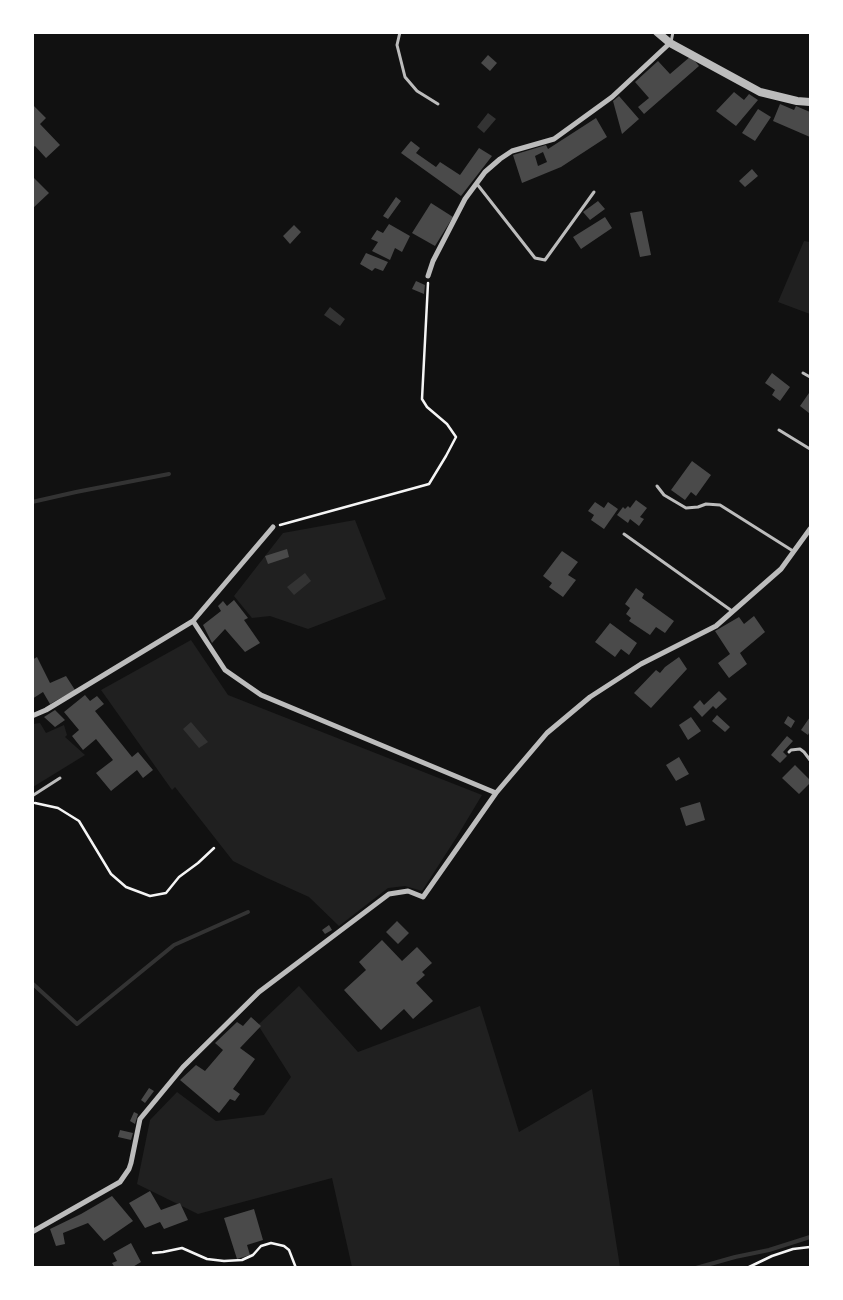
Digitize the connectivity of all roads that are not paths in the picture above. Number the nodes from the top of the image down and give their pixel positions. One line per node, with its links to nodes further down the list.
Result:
1 (400, 32): 6 (lane)
2 (657, 32): 4 (street)
3 (673, 32): 4 (lane)
4 (670, 43): 5 (street); 7 (street)
5 (810, 102)
6 (438, 104)
7 (476, 184): 8 (lane); 9 (street)
8 (594, 192)
9 (428, 276)
10 (803, 374): 11 (lane)
11 (810, 377)
12 (779, 430): 13 (lane)
13 (810, 449)
14 (657, 486): 18 (lane)
15 (273, 527): 20 (street)
16 (810, 529): 18 (street)
17 (624, 534): 19 (lane)
18 (794, 552): 19 (street)
19 (733, 612): 25 (street)
20 (193, 621): 21 (street); 25 (street)
21 (32, 716)
22 (789, 752): 23 (lane)
23 (810, 760)
24 (60, 778): 26 (lane)
25 (496, 793): 27 (street)
26 (32, 796)
27 (32, 1232)

